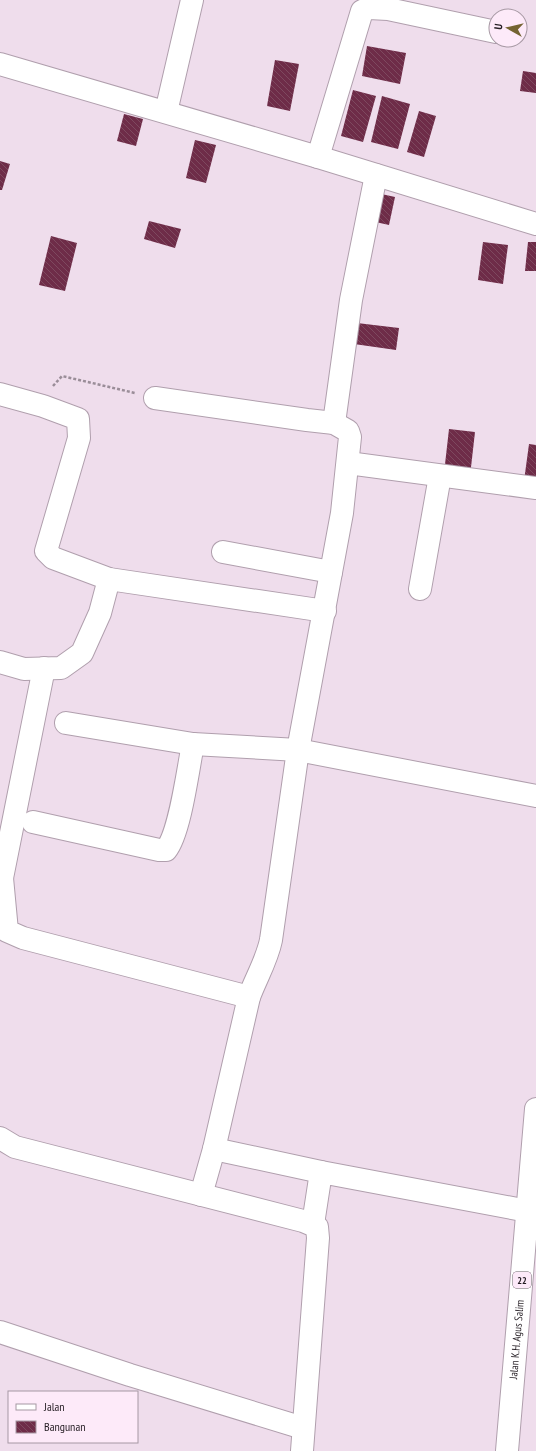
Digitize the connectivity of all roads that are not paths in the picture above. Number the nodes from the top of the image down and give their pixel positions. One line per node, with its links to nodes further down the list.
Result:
1 (192, 0): 4 (main road)
2 (488, 30): 5 (main road)
3 (0, 64): 4 (main road)
4 (166, 112): 5 (main road)
5 (318, 157): 6 (main road)
6 (376, 175): 7 (main road); 10 (main road)
7 (536, 224)
8 (0, 394): 16 (main road)
9 (155, 398): 10 (main road)
10 (334, 423): 11 (main road)
11 (348, 463): 12 (main road); 15 (main road)
12 (440, 476): 13 (main road); 17 (main road)
13 (536, 488)
14 (223, 552): 15 (main road)
15 (331, 572): 18 (main road)
16 (109, 579): 18 (main road); 20 (main road)
17 (420, 589)
18 (325, 610): 23 (main road)
19 (0, 662): 20 (main road)
20 (44, 668): 26 (main road)
21 (66, 723): 22 (main road)
22 (194, 744): 23 (main road); 25 (main road)
23 (298, 750): 24 (main road); 27 (main road)
24 (536, 796)
25 (33, 822)
26 (1, 878): 27 (main road)
27 (250, 997): 30 (main road)
28 (536, 1109): 33 (main road, Jalan K.H. Agus Salim / 22)
29 (0, 1138): 32 (main road)
30 (214, 1149): 31 (main road); 32 (main road)
31 (321, 1172): 33 (main road); 34 (main road)
32 (202, 1194): 34 (main road)
33 (528, 1211): 38 (main road, Jalan K.H. Agus Salim / 22)
34 (313, 1224): 36 (main road)
35 (0, 1332): 36 (main road)
36 (304, 1428): 37 (main road)
37 (302, 1451)
38 (507, 1451)

